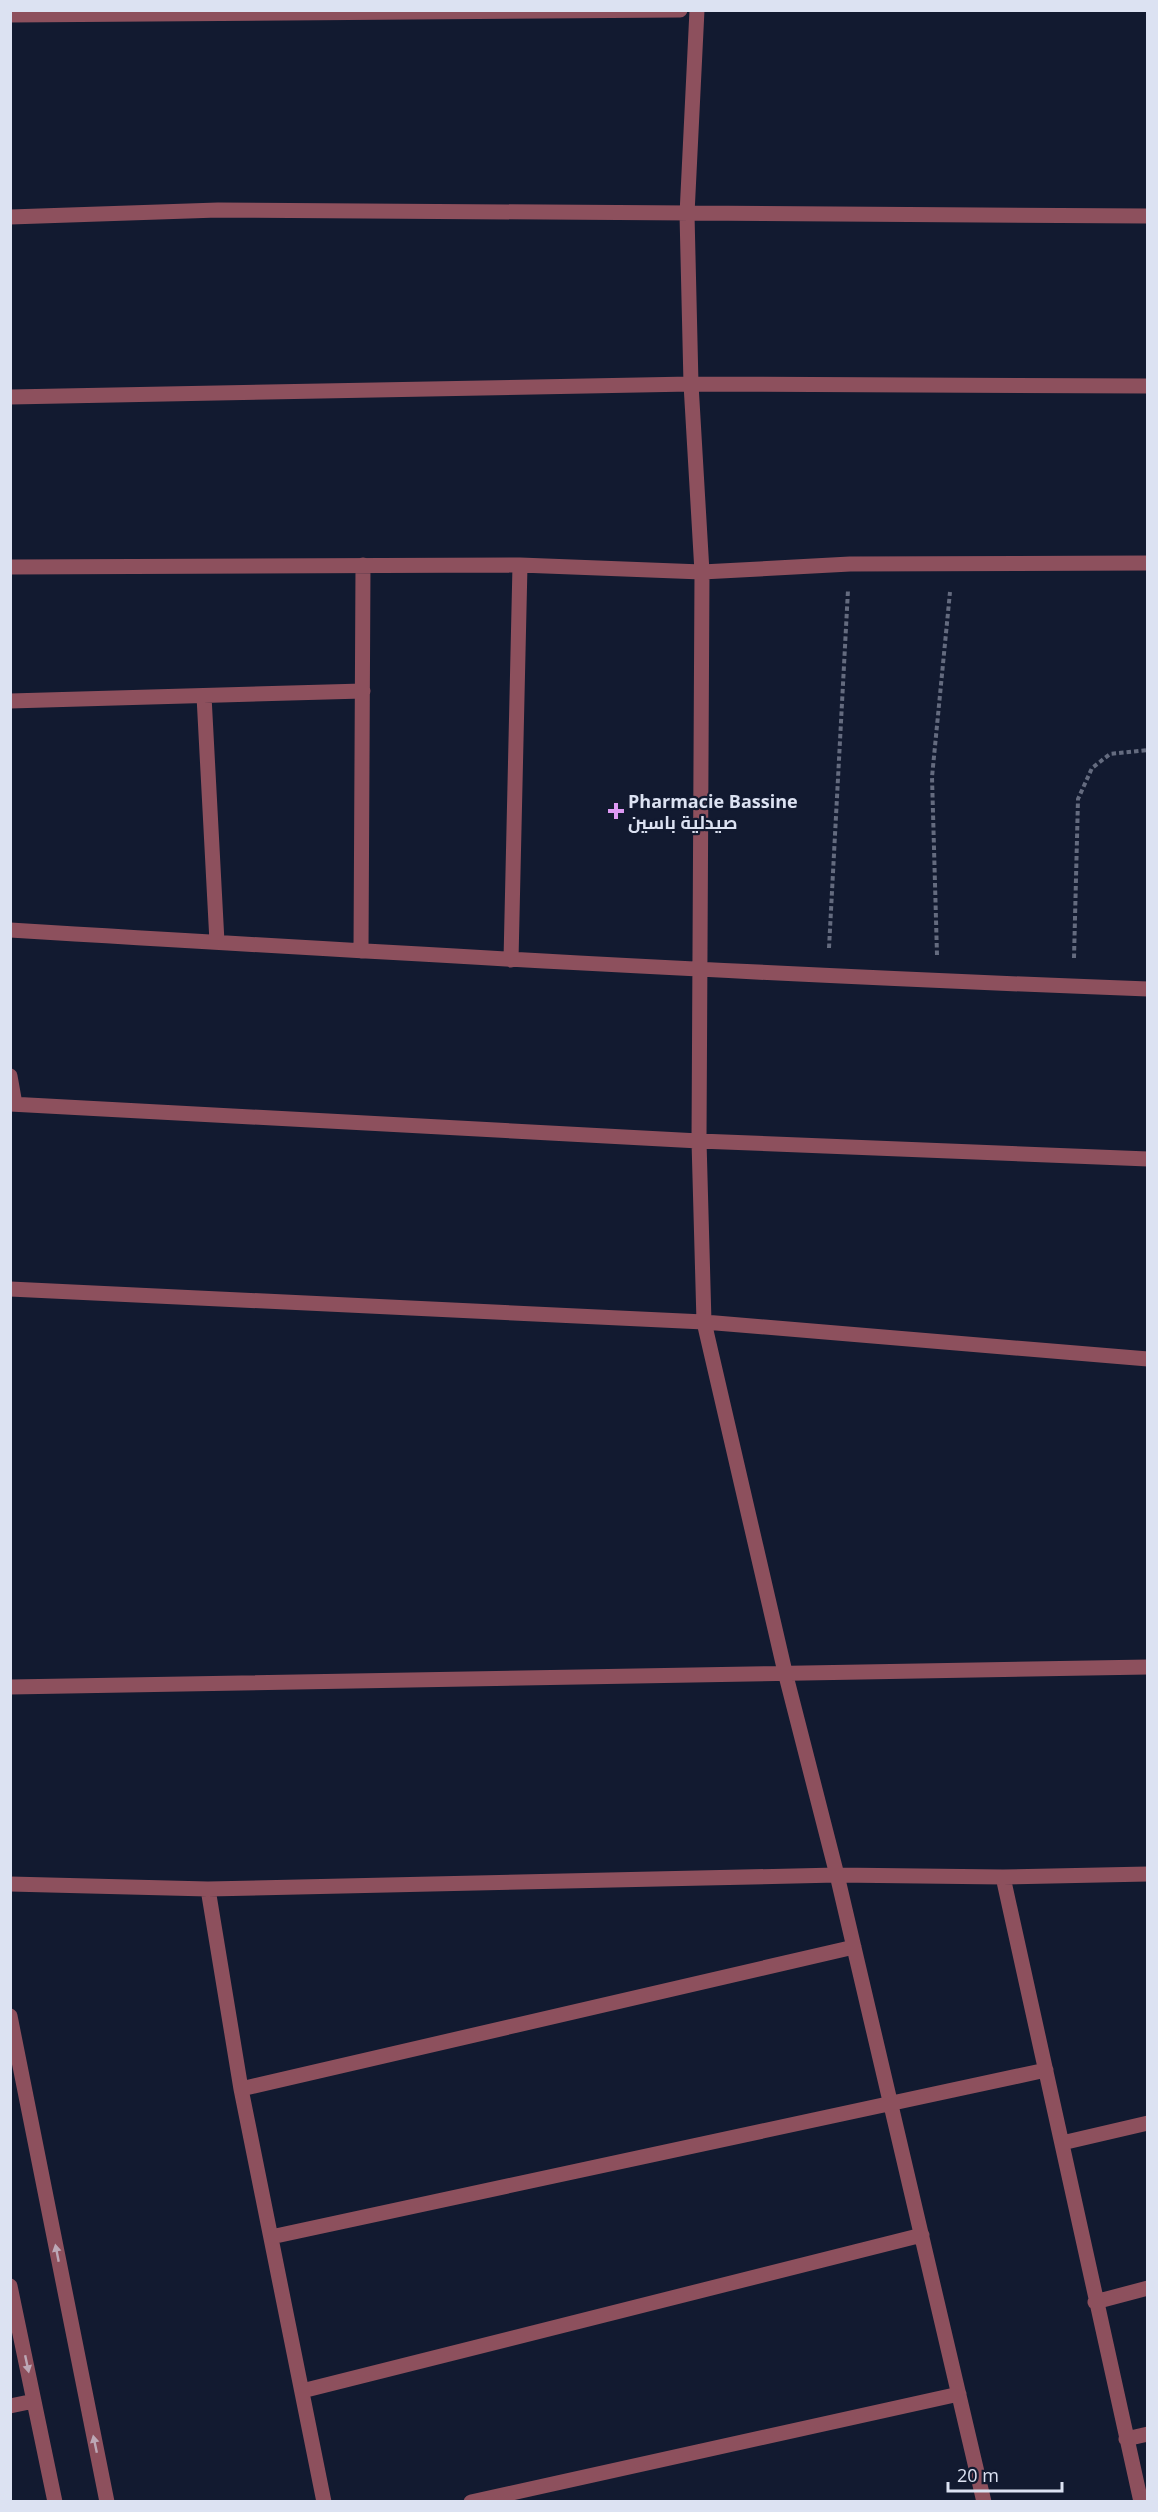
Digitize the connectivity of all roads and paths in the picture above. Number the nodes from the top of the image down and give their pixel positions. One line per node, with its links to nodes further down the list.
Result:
1 (680, 10): 3 (street)
2 (697, 10): 4 (street)
3 (10, 15)
4 (687, 214): 5 (street); 6 (street); 7 (street)
5 (1148, 216)
6 (10, 217)
7 (691, 384): 8 (street); 9 (street); 16 (street)
8 (1148, 386)
9 (10, 397)
10 (1148, 563): 12 (street)
11 (850, 564): 12 (street); 16 (street); 26 (path)
12 (952, 564): 27 (path)
13 (520, 565): 14 (street); 16 (street); 24 (street)
14 (363, 566): 15 (street); 17 (street)
15 (10, 567)
16 (702, 572): 25 (street)
17 (363, 691): 18 (street); 23 (street)
18 (204, 696): 19 (street); 22 (street)
19 (10, 701)
20 (1148, 750): 28 (path)
21 (10, 930): 22 (street)
22 (216, 942): 23 (street)
23 (360, 951): 24 (street)
24 (511, 960): 25 (street)
25 (700, 969): 26 (street); 32 (street)
26 (828, 976): 27 (street)
27 (937, 980): 28 (street)
28 (1073, 986): 29 (street)
29 (1148, 989)
30 (10, 1076): 31 (street)
31 (13, 1104): 32 (street)
32 (699, 1141): 33 (street); 35 (street)
33 (1148, 1159)
34 (10, 1289): 35 (street)
35 (704, 1322): 36 (street); 38 (street)
36 (1148, 1359)
37 (1148, 1667): 38 (street)
38 (785, 1672): 39 (street); 41 (street)
39 (10, 1687)
40 (1148, 1874): 42 (street)
41 (837, 1875): 42 (street); 44 (street); 45 (street)
42 (1003, 1877): 47 (street)
43 (10, 1884): 44 (street)
44 (208, 1889): 48 (street)
45 (854, 1947): 48 (street); 49 (street)
46 (10, 2016): 64 (street, one-way to 46)
47 (1046, 2070): 49 (street); 51 (street)
48 (241, 2089): 53 (street)
49 (891, 2103): 52 (street); 53 (street)
50 (1148, 2123): 51 (street)
51 (1062, 2143): 56 (street)
52 (922, 2235): 57 (street); 58 (street)
53 (271, 2237): 57 (street)
54 (10, 2286): 59 (street, one-way to 59)
55 (1148, 2288): 56 (street)
56 (1095, 2302): 62 (street)
57 (302, 2391): 65 (street)
58 (959, 2394): 66 (street); 67 (street)
59 (34, 2401): 60 (street); 63 (street)
60 (10, 2406)
61 (1148, 2434): 62 (street)
62 (1126, 2439): 68 (street)
63 (55, 2502)
64 (107, 2502)
65 (324, 2502)
66 (471, 2502)
67 (984, 2502)
68 (1141, 2502)

